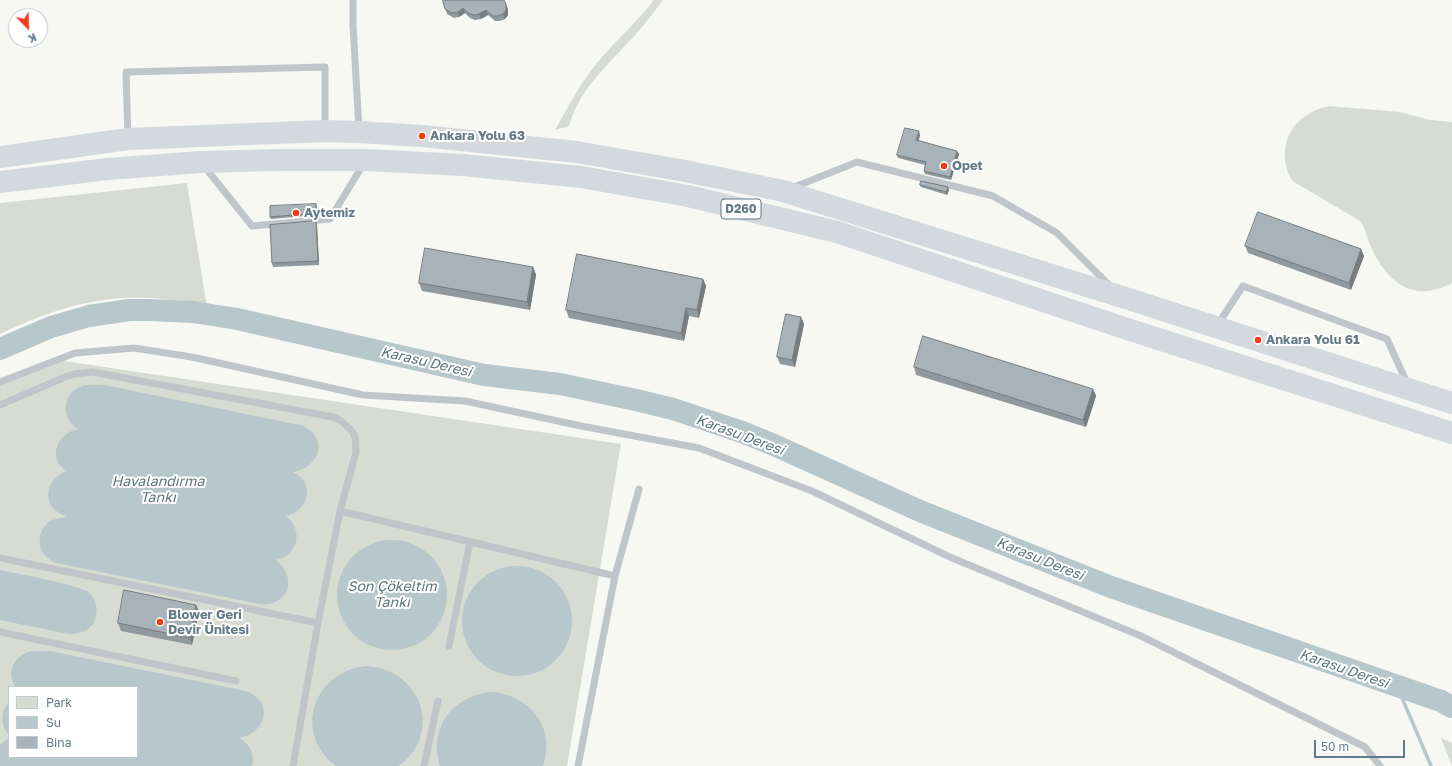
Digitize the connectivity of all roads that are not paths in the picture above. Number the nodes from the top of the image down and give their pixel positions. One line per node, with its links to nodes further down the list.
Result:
1 (353, 0): 3 (lane)
2 (325, 131): 3 (highway, D260); 4 (highway, D260); 4 (lane)
3 (359, 132): 9 (highway, D260)
4 (128, 138): 5 (highway, D260)
5 (0, 158)
6 (366, 160): 7 (highway, D260); 7 (lane); 16 (highway, D260)
7 (201, 162): 8 (highway, D260)
8 (0, 182)
9 (783, 192): 10 (highway, D260); 10 (lane)
10 (1120, 296): 11 (highway, D260)
11 (1216, 327): 13 (highway, D260); 13 (lane)
12 (0, 382): 32 (lane)
13 (1409, 389): 14 (highway, D260)
14 (1452, 403)
15 (0, 405): 20 (lane)
16 (1416, 421): 17 (highway, D260); 18 (highway)
17 (1452, 433)
18 (1452, 437)
19 (639, 489): 23 (lane)
20 (340, 511): 21 (lane); 24 (lane)
21 (470, 542): 23 (lane); 26 (lane)
22 (0, 558): 24 (lane)
23 (615, 576): 31 (lane)
24 (318, 623): 29 (lane)
25 (0, 632): 27 (lane)
26 (449, 646)
27 (236, 681)
28 (438, 701): 30 (lane)
29 (293, 766)
30 (424, 766)
31 (578, 766)
32 (1380, 766)

